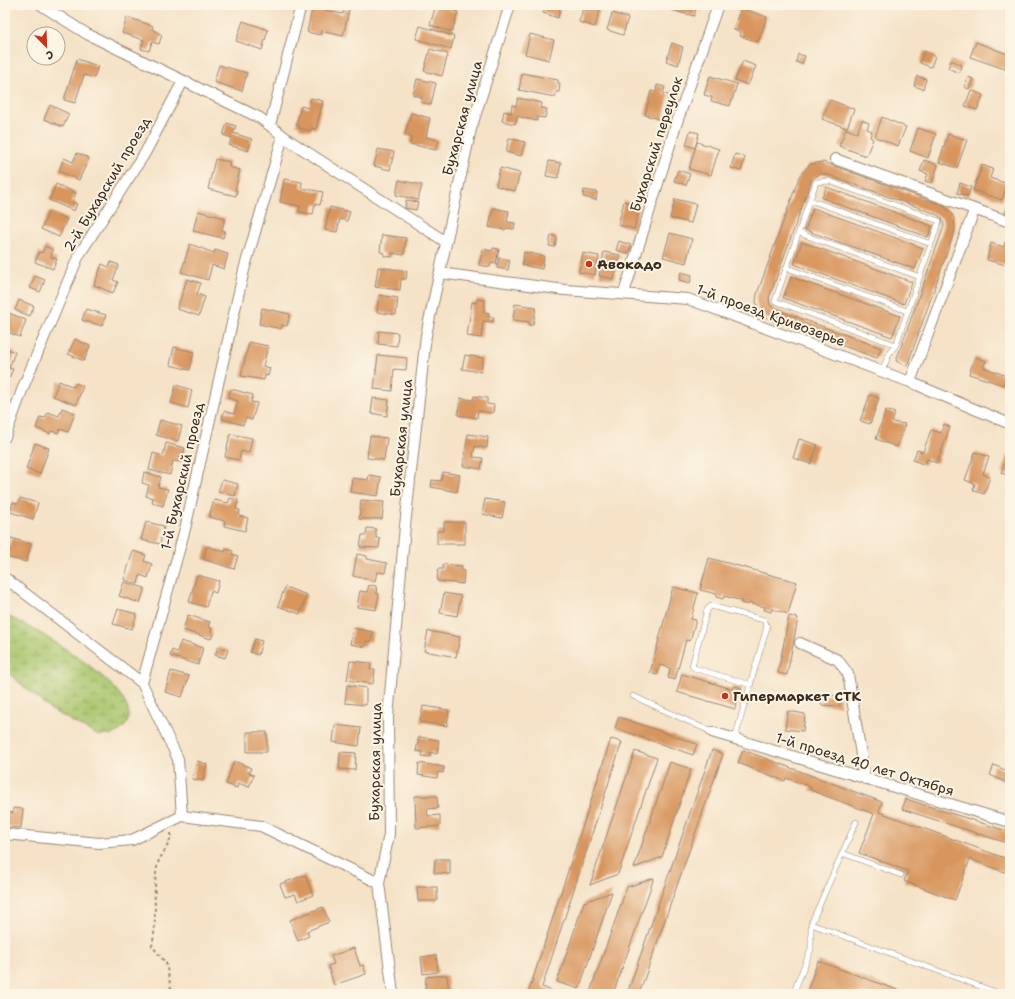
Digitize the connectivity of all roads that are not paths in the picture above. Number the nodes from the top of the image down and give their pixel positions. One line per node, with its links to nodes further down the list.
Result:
1 (41, 5): 5 (street)
2 (301, 5): 6 (street)
3 (510, 5): 13 (street, Бухарская улица)
4 (718, 5): 18 (street, Бухарский переулок)
5 (182, 81): 6 (street); 24 (street, 2-й Бухарский проезд)
6 (270, 125): 7 (street)
7 (283, 136): 13 (street); 27 (street, 1-й Бухарский проезд)
8 (835, 159): 10 (street)
9 (810, 200): 12 (lane); 14 (lane); 14 (lane)
10 (974, 210): 11 (street); 22 (street)
11 (1010, 222)
12 (799, 233): 15 (lane); 17 (lane)
13 (446, 242): 16 (street, Бухарская улица)
14 (931, 244): 17 (lane)
15 (787, 268): 19 (lane); 20 (lane)
16 (440, 273): 18 (street, 1-й проезд Кривозерье); 39 (street, Бухарская улица)
17 (920, 277): 19 (lane)
18 (624, 293): 21 (street, 1-й проезд Кривозерье)
19 (907, 311): 20 (lane)
20 (896, 345): 21 (lane)
21 (882, 371): 22 (street, 1-й проезд Кривозерье)
22 (910, 382): 23 (street, 1-й проезд Кривозерье)
23 (1010, 424)
24 (5, 437)
25 (5, 578): 27 (street)
26 (800, 643): 32 (street)
27 (142, 683): 33 (street)
28 (751, 685): 28 (lane); 31 (lane)
29 (633, 696): 30 (lane)
30 (712, 732): 31 (street, 1-й проезд 40 лет Октября)
31 (735, 739): 32 (street, 1-й проезд 40 лет Октября)
32 (865, 779): 35 (street, 1-й проезд 40 лет Октября)
33 (182, 816): 36 (street); 39 (street)
34 (856, 822): 37 (lane)
35 (1010, 822)
36 (5, 834)
37 (842, 853): 38 (lane); 40 (lane)
38 (901, 875)
39 (380, 883): 41 (street, Бухарская улица)
40 (811, 924): 42 (lane); 43 (lane)
41 (393, 994)
42 (793, 994)
43 (1001, 994)

